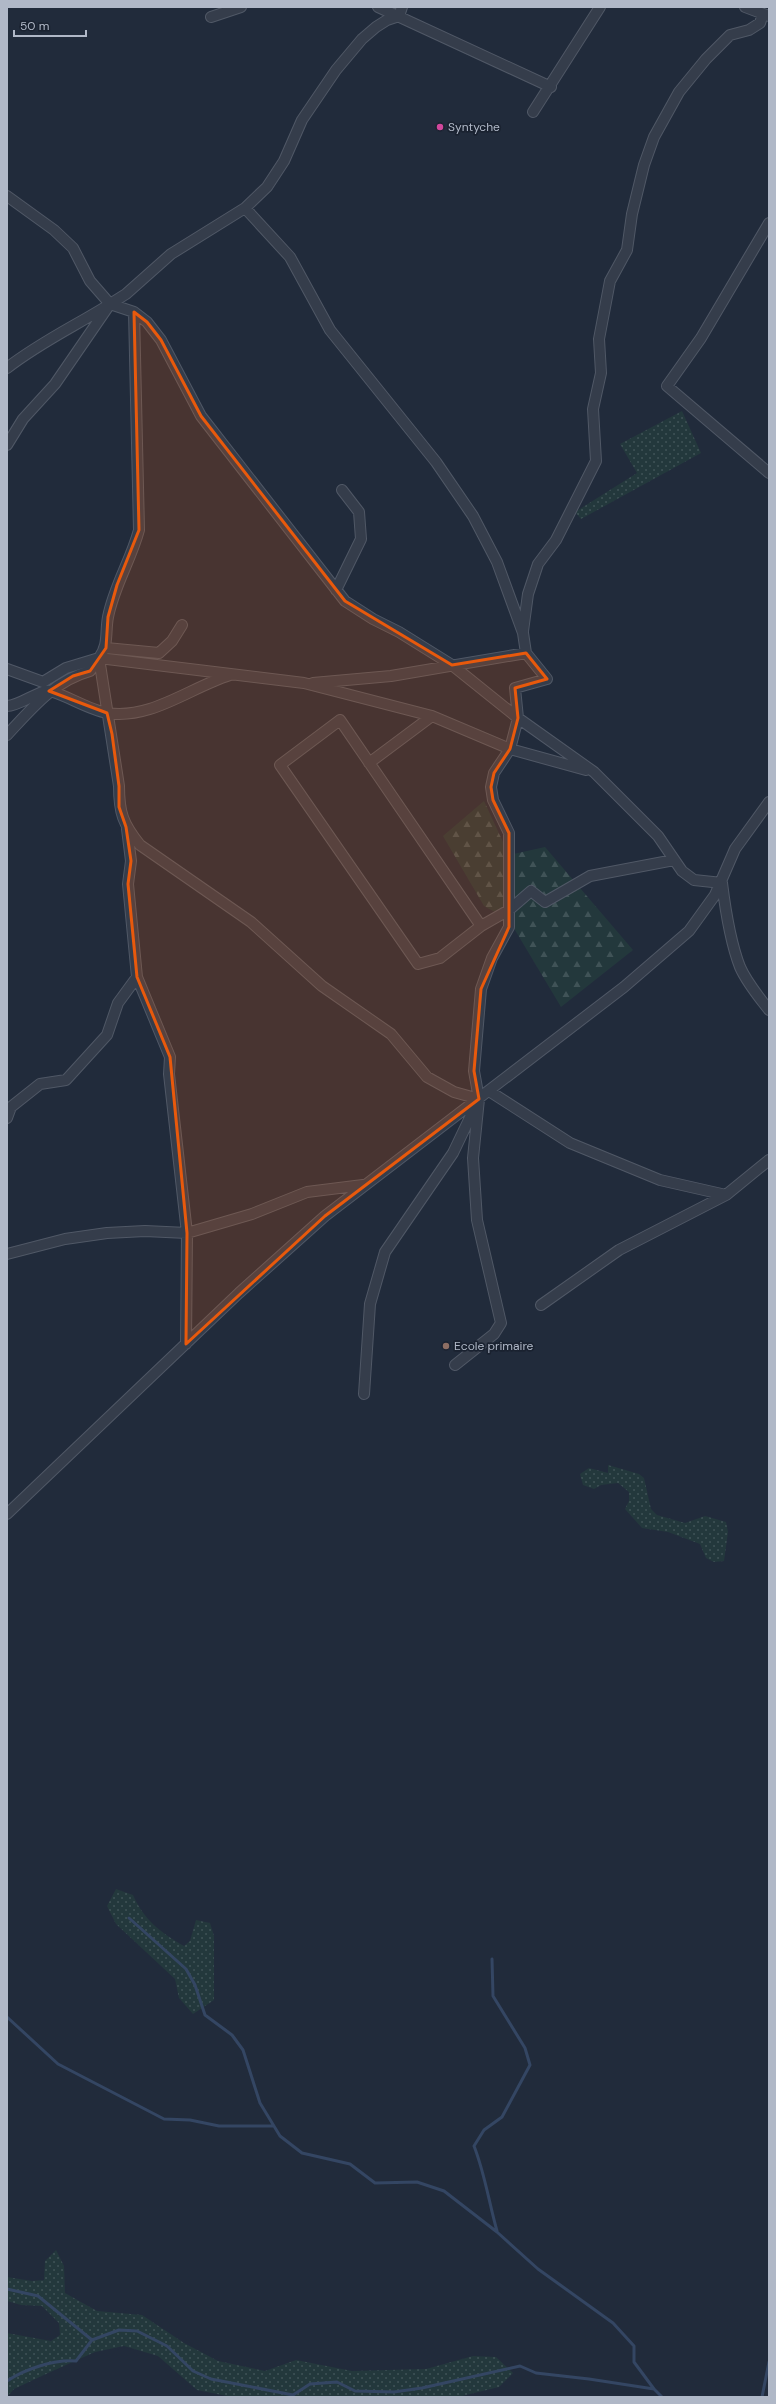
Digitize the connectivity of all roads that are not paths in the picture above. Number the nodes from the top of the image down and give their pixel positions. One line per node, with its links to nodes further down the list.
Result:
1 (241, 7): 7 (street)
2 (378, 7): 5 (street)
3 (600, 7): 8 (street)
4 (745, 7): 6 (street)
5 (401, 11): 8 (street); 11 (street)
6 (766, 15): 21 (street)
7 (211, 17)
8 (551, 87): 9 (street)
9 (533, 112)
10 (7, 196): 13 (street)
11 (245, 208): 13 (street); 21 (street)
12 (769, 223): 17 (street)
13 (110, 304): 14 (street); 15 (street); 16 (street)
14 (134, 312): 19 (street); 22 (street)
15 (7, 368)
16 (7, 445)
17 (769, 473)
18 (342, 490): 19 (street)
19 (336, 590): 25 (street)
20 (182, 625): 22 (street)
21 (523, 633): 23 (street)
22 (106, 648): 24 (street)
23 (526, 653): 25 (street); 33 (street)
24 (99, 658): 26 (street); 27 (street); 29 (street); 31 (street)
25 (452, 665): 28 (street); 33 (street)
26 (7, 669)
27 (234, 674): 28 (street); 31 (street)
28 (304, 683): 32 (street)
29 (48, 691): 30 (street); 31 (street); 34 (street)
30 (7, 706)
31 (107, 713): 39 (street)
32 (432, 716): 35 (street); 36 (street)
33 (518, 718): 35 (street); 37 (street)
34 (7, 735)
35 (510, 749): 37 (street); 42 (street)
36 (369, 763): 43 (street); 43 (street)
37 (594, 772): 40 (street)
38 (769, 802): 41 (street)
39 (126, 827): 44 (street); 47 (street)
40 (674, 860): 41 (street); 42 (street)
41 (722, 883): 45 (street); 46 (street)
42 (509, 910): 43 (street); 47 (street)
43 (481, 926)
44 (137, 977): 48 (street); 52 (street)
45 (769, 1010)
46 (489, 1091): 47 (street); 51 (street)
47 (479, 1099): 50 (street); 56 (street); 57 (street)
48 (7, 1118)
49 (769, 1160): 51 (street)
50 (364, 1185): 52 (street); 55 (street)
51 (726, 1195): 54 (street)
52 (187, 1233): 53 (street); 55 (street)
53 (7, 1254)
54 (541, 1305)
55 (186, 1344): 58 (street)
56 (455, 1365)
57 (364, 1394)
58 (7, 1514)

